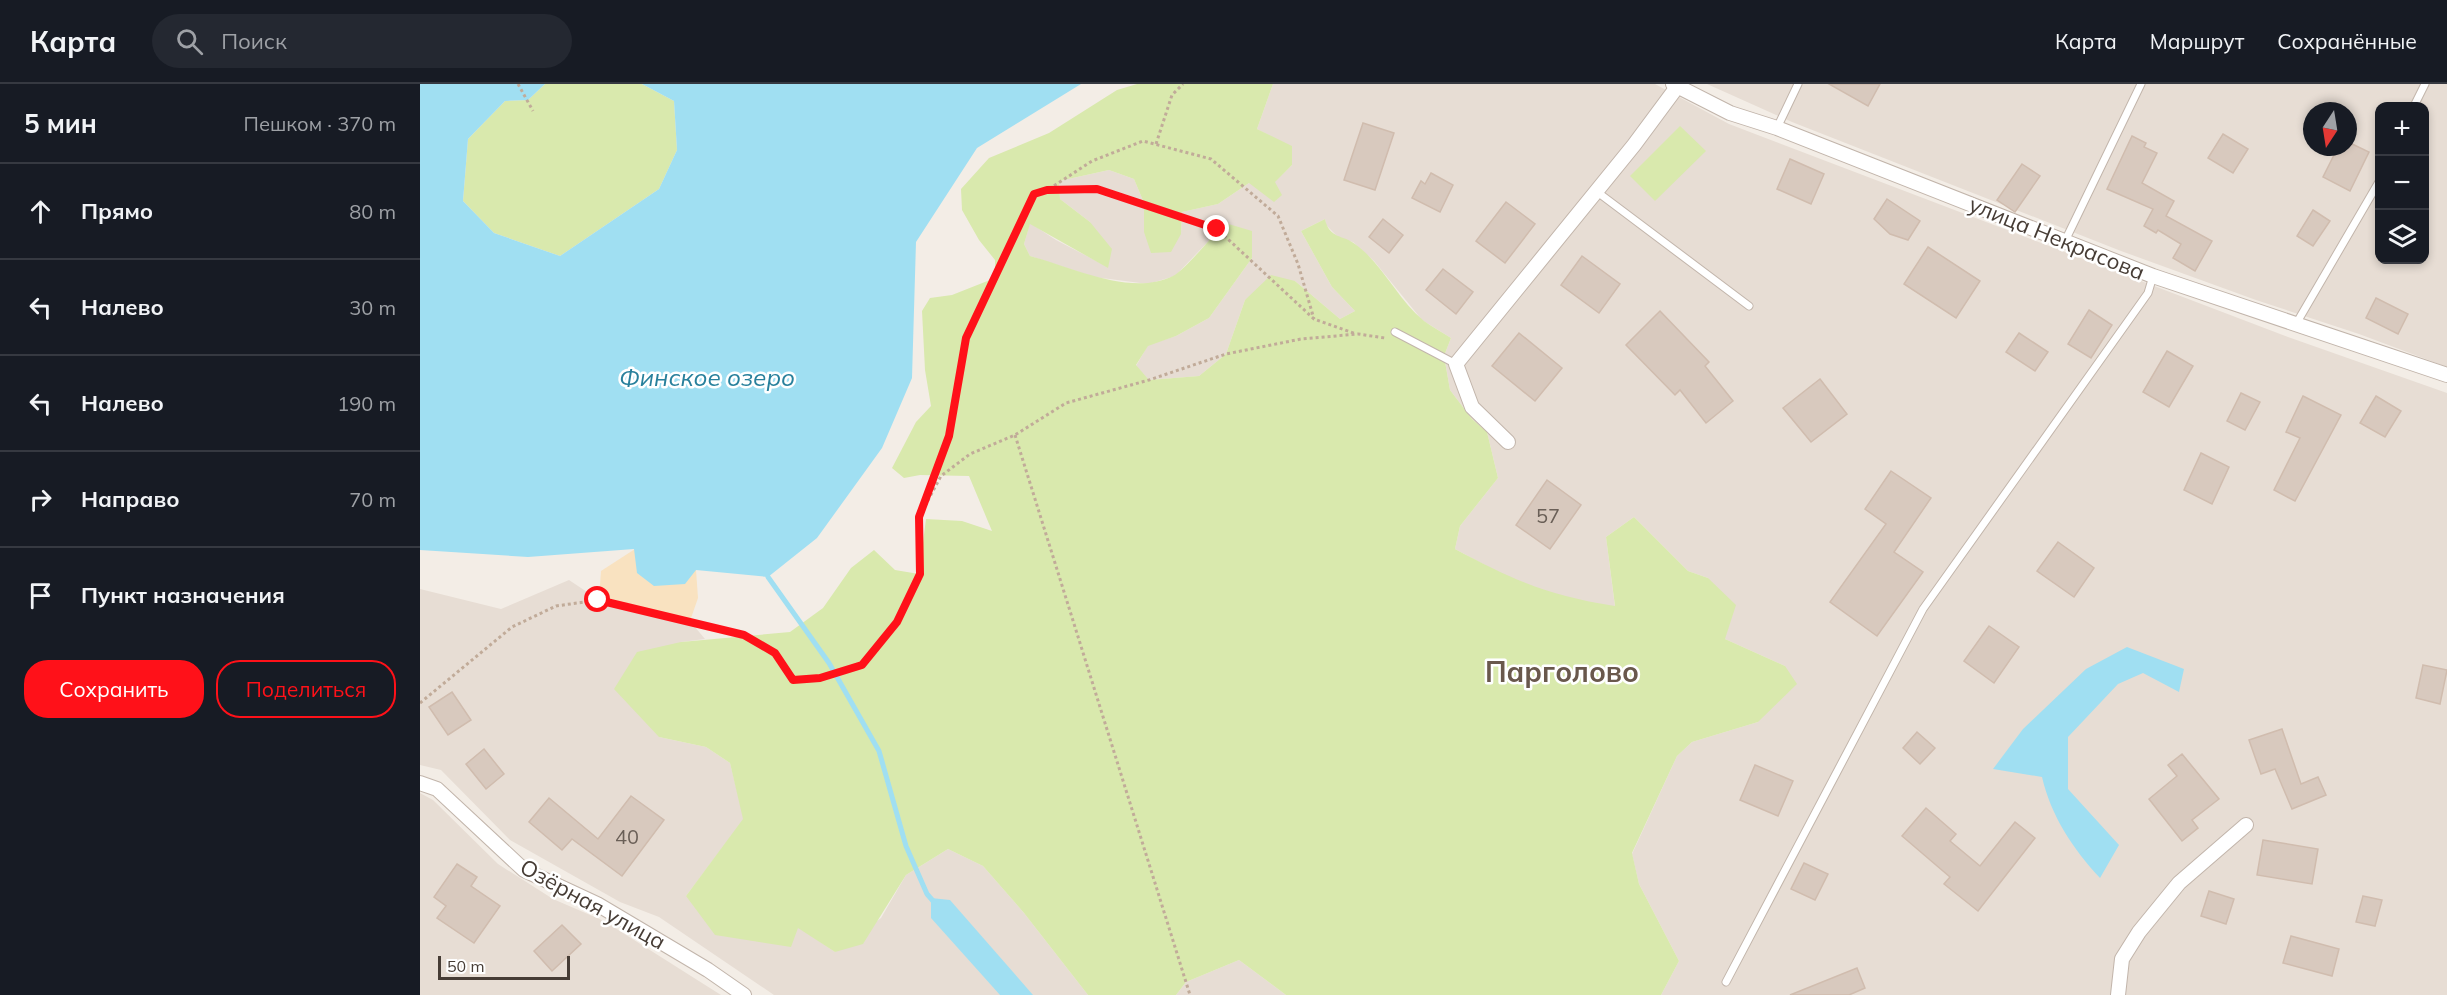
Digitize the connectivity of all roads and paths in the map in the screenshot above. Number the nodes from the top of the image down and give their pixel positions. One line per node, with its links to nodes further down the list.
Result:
1 (518, 84): 8 (path)
2 (1183, 84): 10 (path)
3 (1798, 84): 9 (lane)
4 (2141, 84): 14 (lane)
5 (2425, 84): 7 (lane)
6 (1675, 86): 9 (street, улица Некрасова); 13 (street)
7 (2416, 102)
8 (533, 111)
9 (1777, 128): 14 (street, улица Некрасова)
10 (1156, 144): 12 (path); 17 (path)
11 (2375, 187): 18 (lane)
12 (1047, 190): 17 (path); 24 (path)
13 (1596, 191): 16 (lane); 20 (street)
14 (2065, 241): 15 (street, улица Некрасова)
15 (2153, 276): 18 (street, улица Некрасова); 28 (lane)
16 (1749, 306)
17 (1314, 319): 22 (path)
18 (2296, 324): 21 (street, улица Некрасова)
19 (1395, 332): 20 (lane)
20 (1456, 364): 23 (street)
21 (2447, 375)
22 (1015, 435): 24 (path); 30 (path)
23 (1508, 441)
24 (919, 517): 25 (path)
25 (420, 703)
26 (420, 783): 29 (street, Озёрная улица)
27 (2246, 825): 31 (street)
28 (1726, 982)
29 (744, 995)
30 (1190, 995)
31 (2118, 995)

